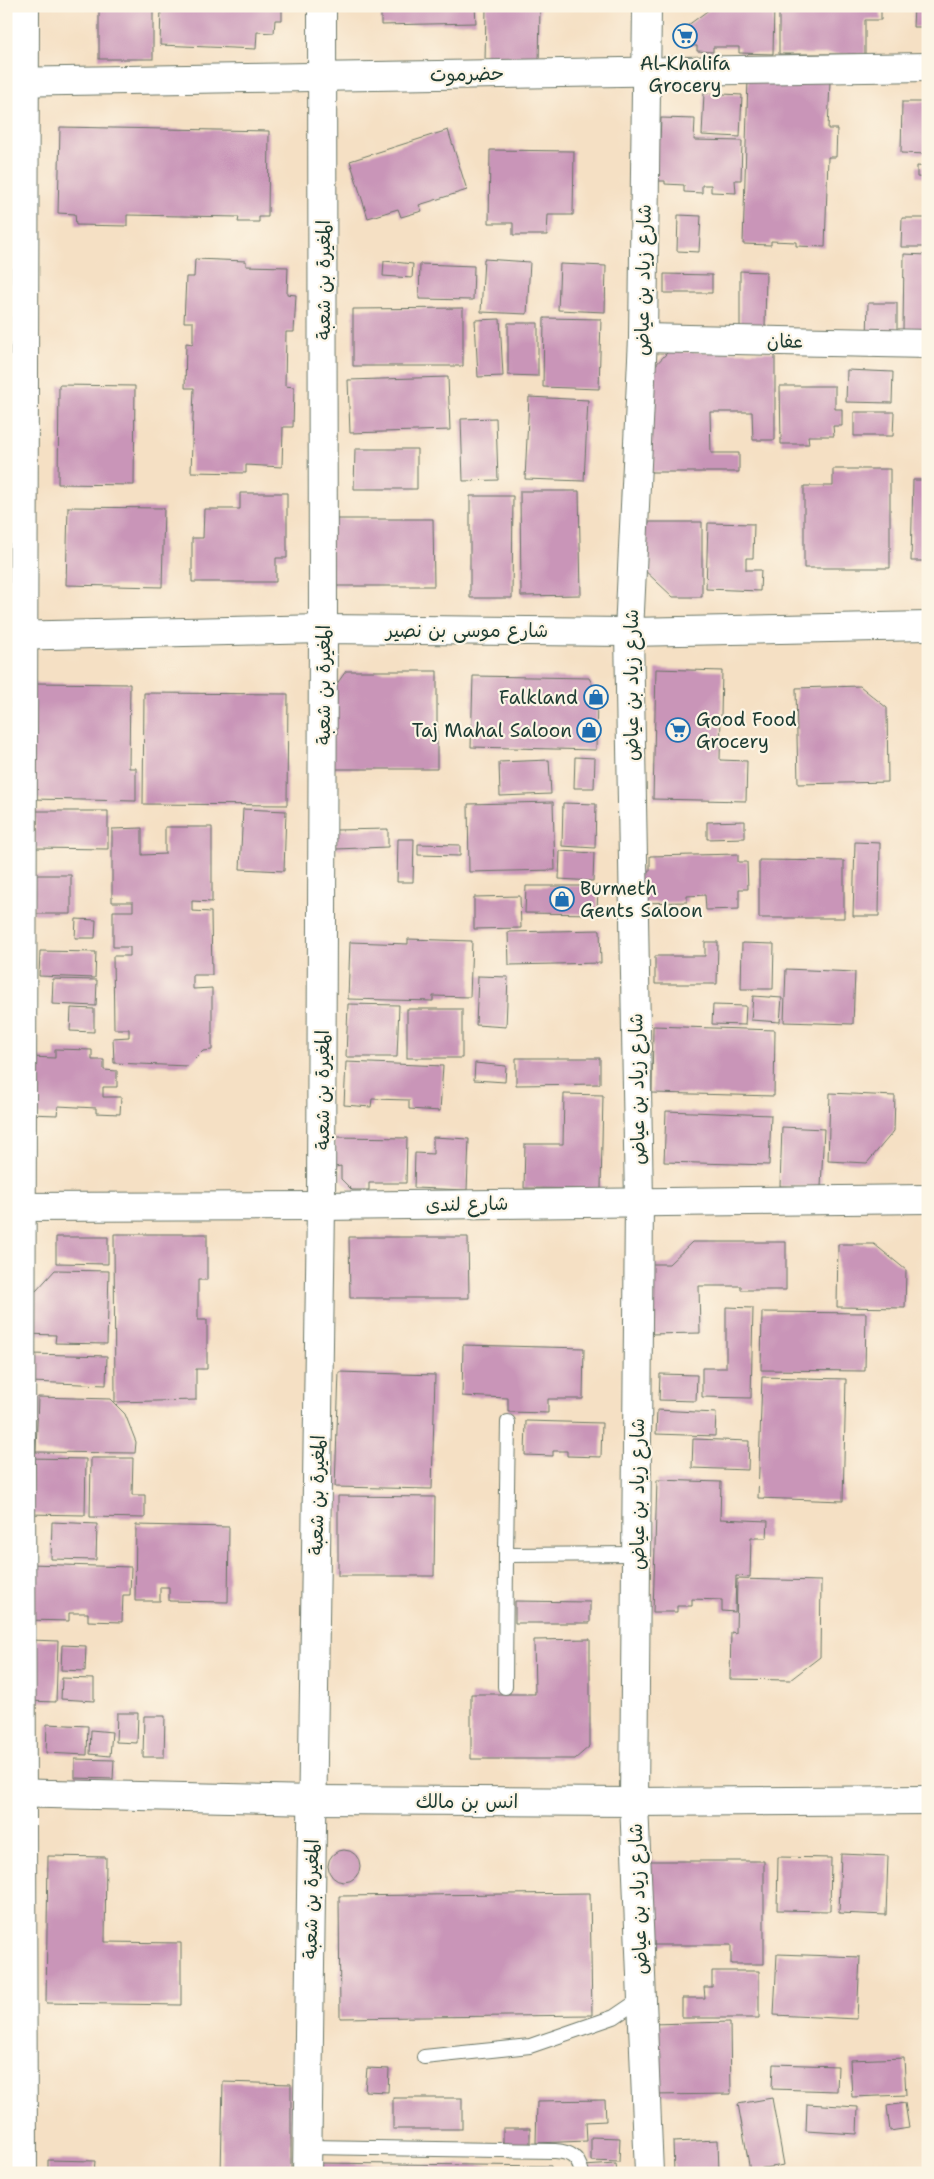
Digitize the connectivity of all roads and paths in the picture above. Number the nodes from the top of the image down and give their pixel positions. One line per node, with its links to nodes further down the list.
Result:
1 (25, 6): 7 (street)
2 (322, 6): 6 (street, المغيرة بن شعبة)
3 (647, 6): 5 (street, شارع زياد بن عياض)
4 (928, 67): 5 (street, حضرموت)
5 (646, 72): 6 (street, حضرموت); 8 (street, شارع زياد بن عياض)
6 (323, 77): 7 (street, حضرموت); 11 (street, المغيرة بن شعبة)
7 (16, 81): 13 (street)
8 (643, 338): 9 (street, عفان); 12 (street, شارع زياد بن عياض)
9 (928, 344)
10 (928, 626): 12 (street, شارع موسى بن نصير)
11 (323, 629): 12 (street, شارع موسى بن نصير); 13 (street, شارع موسى بن نصير); 16 (street, المغيرة بن شعبة)
12 (629, 632): 15 (street, شارع زياد بن عياض)
13 (15, 636): 17 (street)
14 (928, 1199): 15 (street, شارع لندى)
15 (639, 1202): 16 (street, شارع لندى); 19 (street, شارع زياد بن عياض)
16 (321, 1206): 17 (street, شارع لندى); 24 (street, المغيرة بن شعبة)
17 (14, 1207): 23 (street)
18 (508, 1422): 20 (lane)
19 (636, 1554): 20 (lane); 26 (street, شارع زياد بن عياض)
20 (506, 1555): 21 (lane)
21 (505, 1687)
22 (928, 1792): 25 (street)
23 (14, 1793): 24 (street, انس بن مالك); 30 (street)
24 (313, 1800): 26 (street, انس بن مالك); 29 (street, المغيرة بن شعبة)
25 (928, 1800): 26 (street, انس بن مالك)
26 (634, 1802): 27 (street, شارع زياد بن عياض)
27 (642, 1998): 28 (lane); 32 (street, شارع زياد بن عياض)
28 (424, 2057)
29 (308, 2160): 31 (lane)
30 (23, 2173)
31 (582, 2173)
32 (649, 2173)

